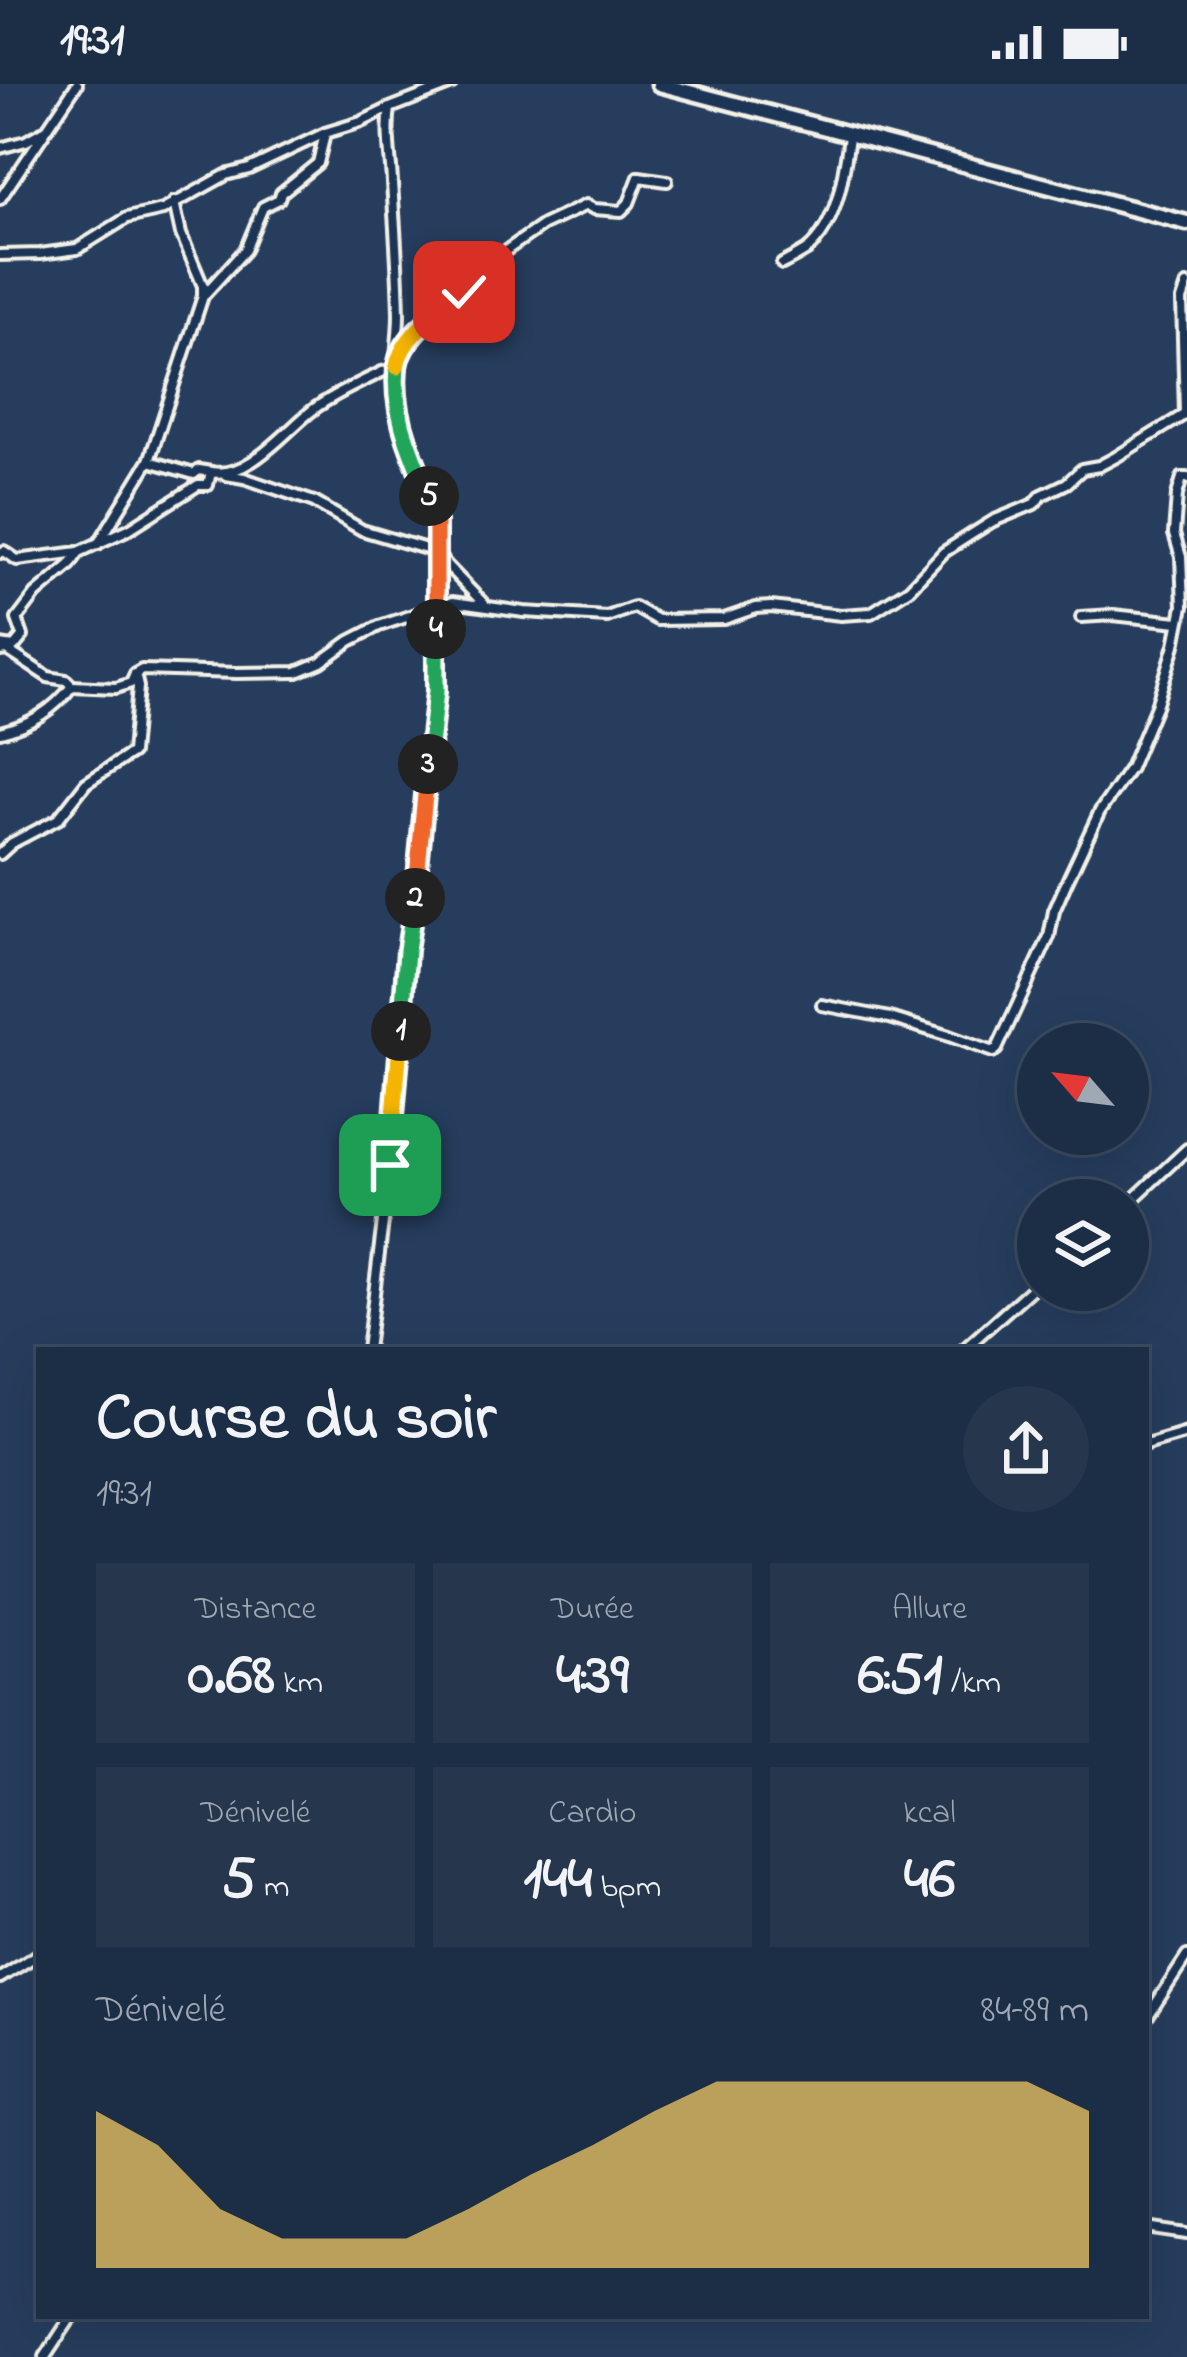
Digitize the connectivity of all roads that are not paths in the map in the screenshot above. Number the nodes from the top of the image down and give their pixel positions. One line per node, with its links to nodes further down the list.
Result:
1 (77, 84): 5 (street)
2 (452, 84): 4 (street)
3 (659, 84): 7 (main road)
4 (390, 108): 6 (street); 17 (street)
5 (48, 129): 8 (street); 10 (street)
6 (325, 133): 11 (street); 16 (street)
7 (849, 136): 12 (main road); 14 (street)
8 (0, 148)
9 (668, 181): 17 (street)
10 (0, 199)
11 (174, 202): 13 (street); 16 (street)
12 (1187, 223)
13 (0, 255)
14 (782, 264)
15 (1187, 285): 18 (street)
16 (203, 296): 19 (street)
17 (398, 356): 21 (street); 26 (street)
18 (1186, 414): 28 (street)
19 (149, 461): 20 (street); 23 (street)
20 (211, 472): 21 (street); 23 (street)
21 (224, 475): 26 (street)
22 (1187, 478): 30 (street)
23 (98, 546): 24 (street)
24 (79, 552): 25 (street); 31 (street)
25 (0, 553)
26 (438, 555): 27 (street); 28 (street)
27 (436, 605): 28 (street); 32 (street); 40 (street)
28 (489, 607)
29 (1082, 617): 30 (street)
30 (1178, 622): 36 (street)
31 (0, 648): 33 (street)
32 (135, 674): 33 (street); 35 (street)
33 (72, 686): 34 (street)
34 (0, 732)
35 (0, 854)
36 (822, 1005)
37 (1187, 1149): 38 (street)
38 (1149, 1186)
39 (1017, 1302): 41 (street)
40 (368, 1347)
41 (966, 1347)
42 (1187, 1433): 43 (street)
43 (1149, 1443)
44 (36, 1956): 46 (street)
45 (1187, 1957): 47 (street)
46 (0, 1978)
47 (1149, 2014)
48 (1149, 2228): 49 (street)
49 (1187, 2234)
50 (69, 2319): 51 (street)
51 (45, 2357)

